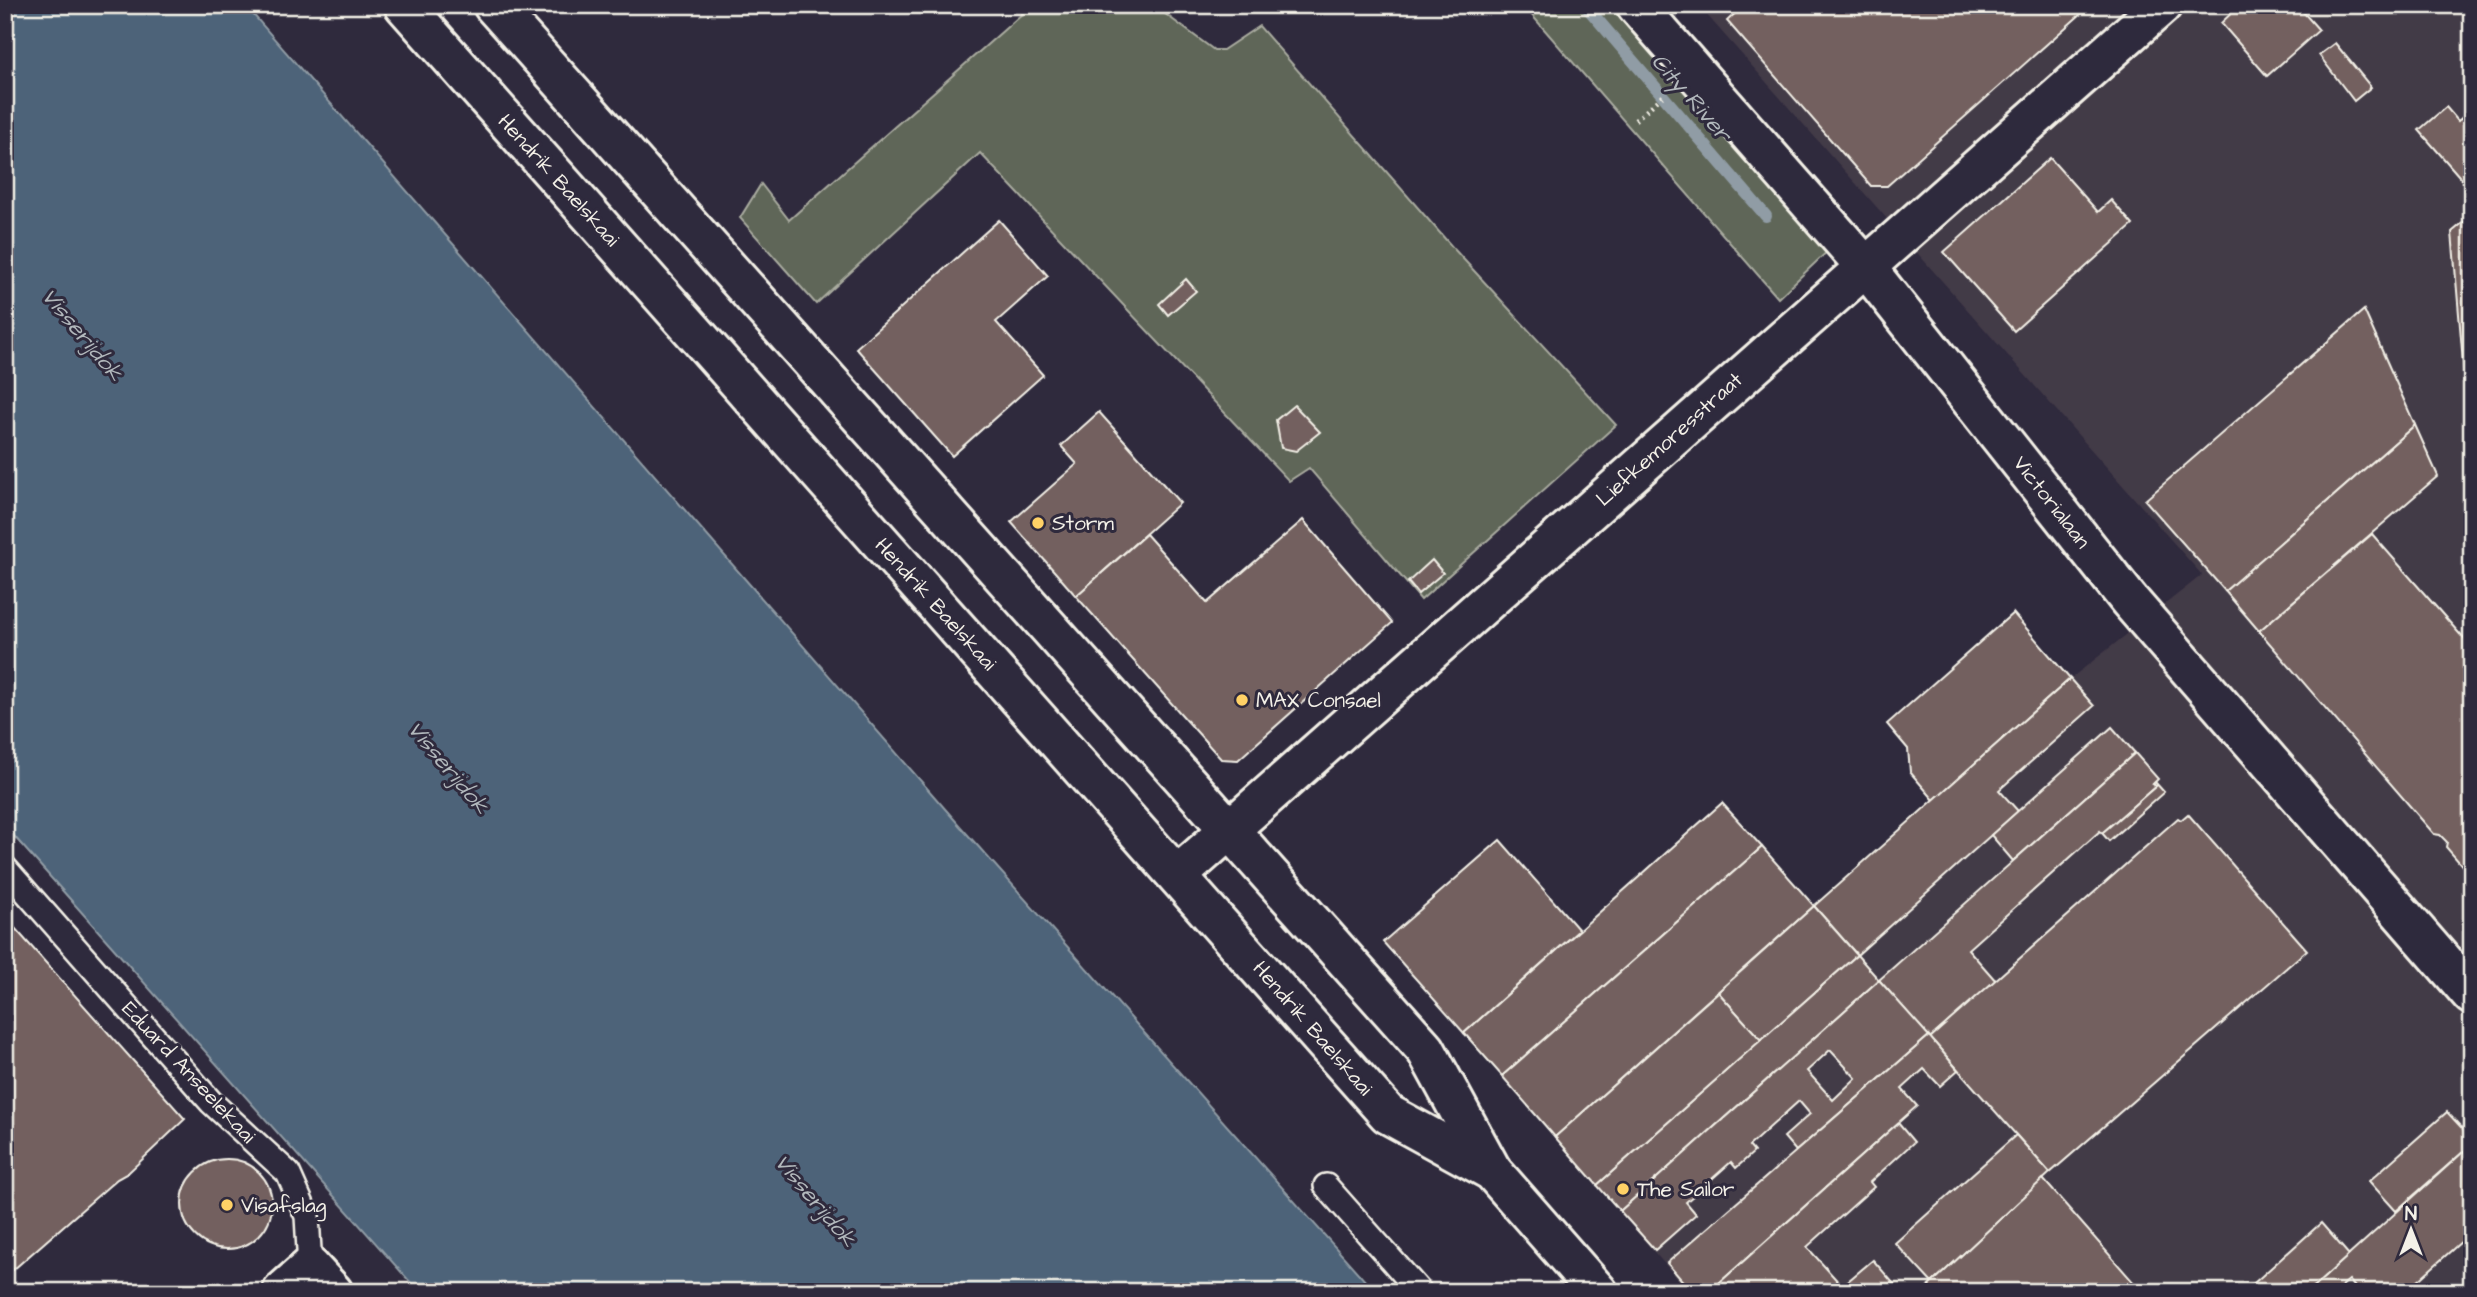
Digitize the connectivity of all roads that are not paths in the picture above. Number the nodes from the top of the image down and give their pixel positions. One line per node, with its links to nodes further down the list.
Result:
1 (404, 5): 8 (street, Hendrik Baelskaai)
2 (493, 5): 6 (street, Hendrik Baelskaai)
3 (1636, 5): 5 (street, Victorialaan)
4 (2162, 5): 5 (street, Liefkemoresstraat)
5 (1865, 266): 6 (street, Liefkemoresstraat); 9 (street, Victorialaan)
6 (1229, 829): 8 (street, Liefkemoresstraat); 10 (street, Hendrik Baelskaai)
7 (5, 868): 12 (lane, Eduard Anseelekaai)
8 (1178, 875): 10 (street, Hendrik Baelskaai)
9 (2472, 995)
10 (1492, 1171): 15 (street, Hendrik Baelskaai)
11 (1326, 1186): 14 (lane)
12 (321, 1279): 13 (street)
13 (282, 1292)
14 (1420, 1292)
15 (1598, 1292)

